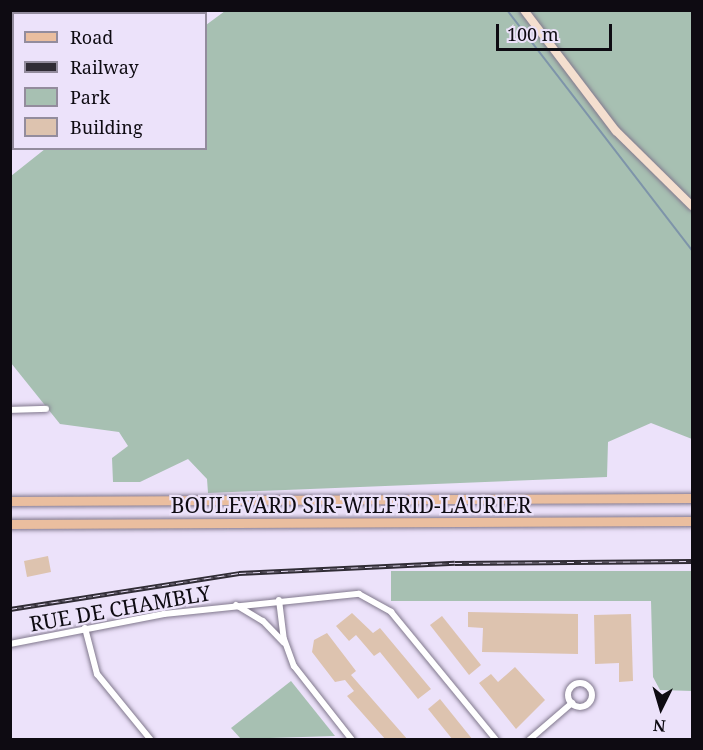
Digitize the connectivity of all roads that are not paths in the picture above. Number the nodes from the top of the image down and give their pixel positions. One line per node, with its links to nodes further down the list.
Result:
1 (524, 10): 2 (street)
2 (693, 206)
3 (46, 409): 4 (street)
4 (10, 410)
5 (693, 498): 6 (main road, BOULEVARD SIR-WILFRID-LAURIER)
6 (10, 501)
7 (693, 521): 8 (main road, BOULEVARD SIR-WILFRID-LAURIER)
8 (10, 524)
9 (279, 600): 10 (street, RUE DE CHAMBLY); 13 (street, RUE DE CHAMBLY); 17 (street)
10 (236, 605): 11 (street, RUE DE CHAMBLY); 13 (street, RUE DE CHAMBLY)
11 (85, 628): 12 (street, RUE DE CHAMBLY); 15 (street)
12 (10, 644)
13 (285, 645): 16 (street, RUE DE CHAMBLY)
14 (572, 703): 18 (street)
15 (151, 740)
16 (352, 740)
17 (496, 740)
18 (529, 740)

